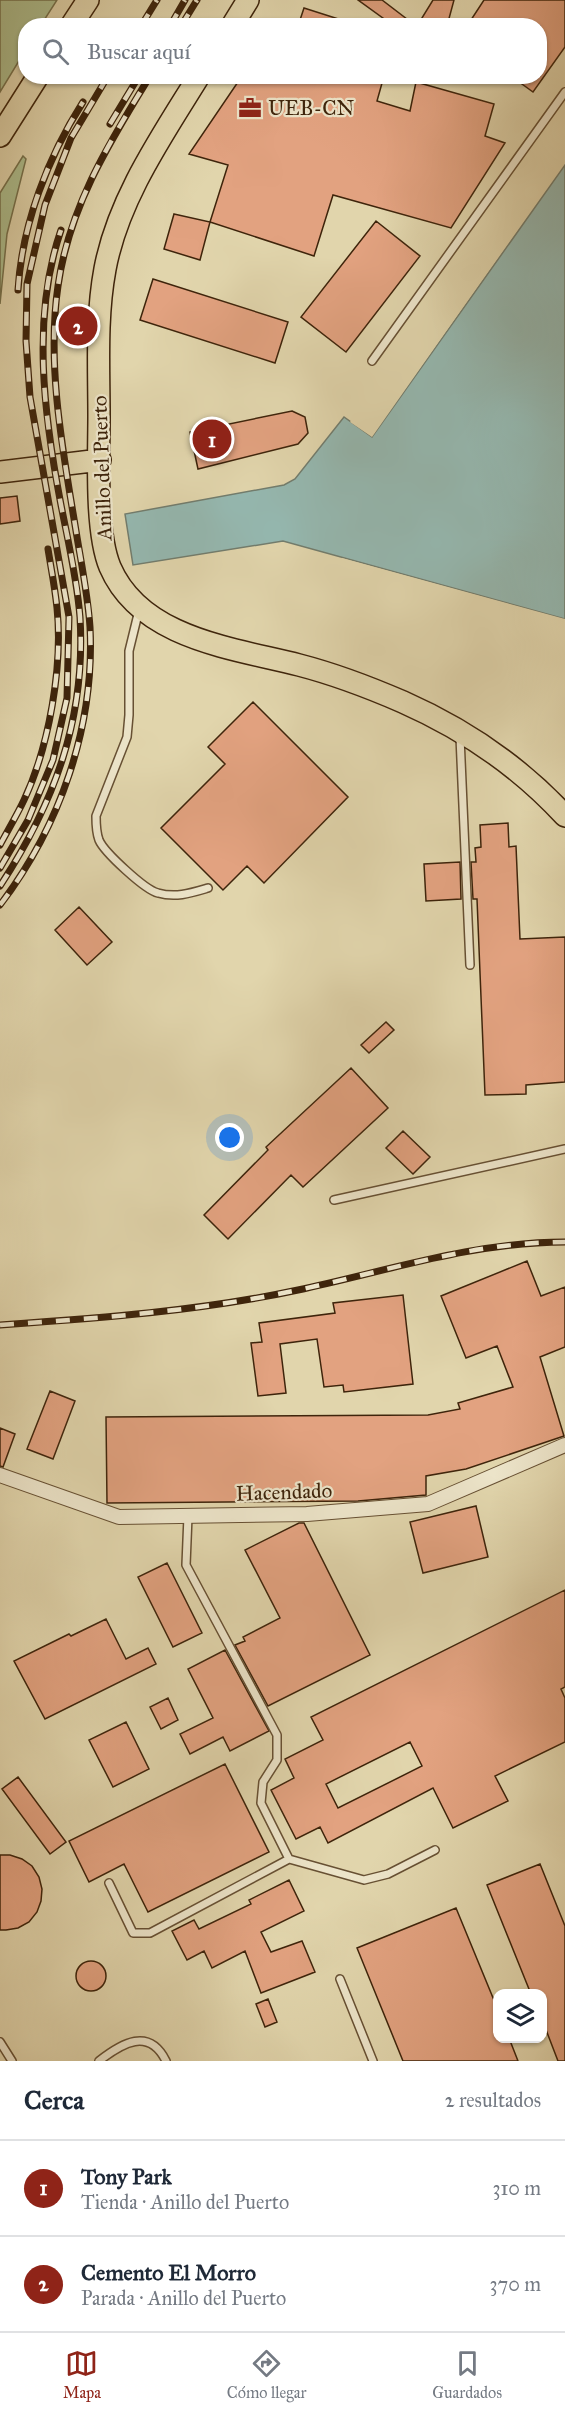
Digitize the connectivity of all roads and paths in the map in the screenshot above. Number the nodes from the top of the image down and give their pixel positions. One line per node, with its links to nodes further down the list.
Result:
1 (88, 0): 3 (main road)
2 (248, 0): 4 (main road)
3 (76, 18)
4 (237, 18)
5 (33, 84): 8 (main road)
6 (194, 84): 10 (main road, Anillo del Puerto)
7 (565, 92): 9 (lane)
8 (0, 136)
9 (372, 362)
10 (100, 460): 11 (main road); 12 (main road, Anillo del Puerto)
11 (0, 472)
12 (140, 607): 13 (main road, Anillo del Puerto); 15 (lane)
13 (460, 731): 14 (main road, Anillo del Puerto); 16 (lane)
14 (565, 816)
15 (208, 888)
16 (470, 965)
17 (565, 1149): 18 (lane)
18 (334, 1200)
19 (565, 1445): 21 (street, Hacendado)
20 (0, 1476): 21 (street, Hacendado)
21 (188, 1516): 23 (lane)
22 (435, 1850): 23 (lane)
23 (289, 1859): 24 (lane)
24 (109, 1883)
25 (340, 1979): 30 (lane)
26 (0, 2042): 27 (lane)
27 (12, 2061)
28 (99, 2061): 29 (lane)
29 (166, 2061)
30 (373, 2061)

